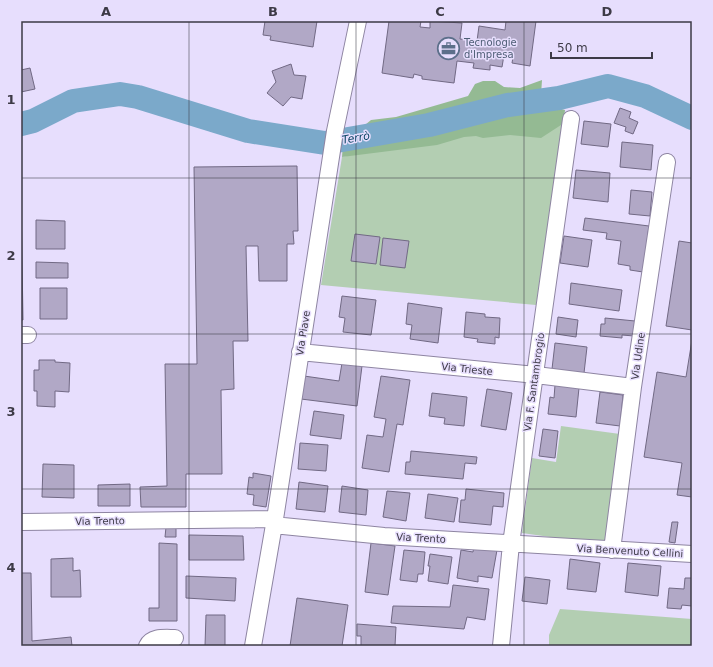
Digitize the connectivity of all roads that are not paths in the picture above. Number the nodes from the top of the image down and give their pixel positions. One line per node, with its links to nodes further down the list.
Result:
1 (358, 21): 4 (street, Via Piave)
2 (571, 119): 5 (street, Via F. Santambrogio)
3 (667, 162): 6 (street, Via Udine)
4 (300, 352): 5 (street, Via Trieste); 8 (street, Via Piave)
5 (536, 375): 6 (street, Via Trieste); 9 (street, Via F. Santambrogio)
6 (633, 387): 11 (street, Via Udine)
7 (21, 522): 8 (street, Via Trento)
8 (274, 522): 9 (street, Via Trento); 15 (street, Via Piave)
9 (511, 544): 10 (street, Via Trento); 16 (street, Via F. Santambrogio)
10 (568, 548): 11 (street, Via Benvenuto Cellini)
11 (612, 550): 12 (street, Via Benvenuto Cellini)
12 (692, 554)
13 (174, 638): 14 (street)
14 (147, 646)
15 (253, 646)
16 (501, 646)

